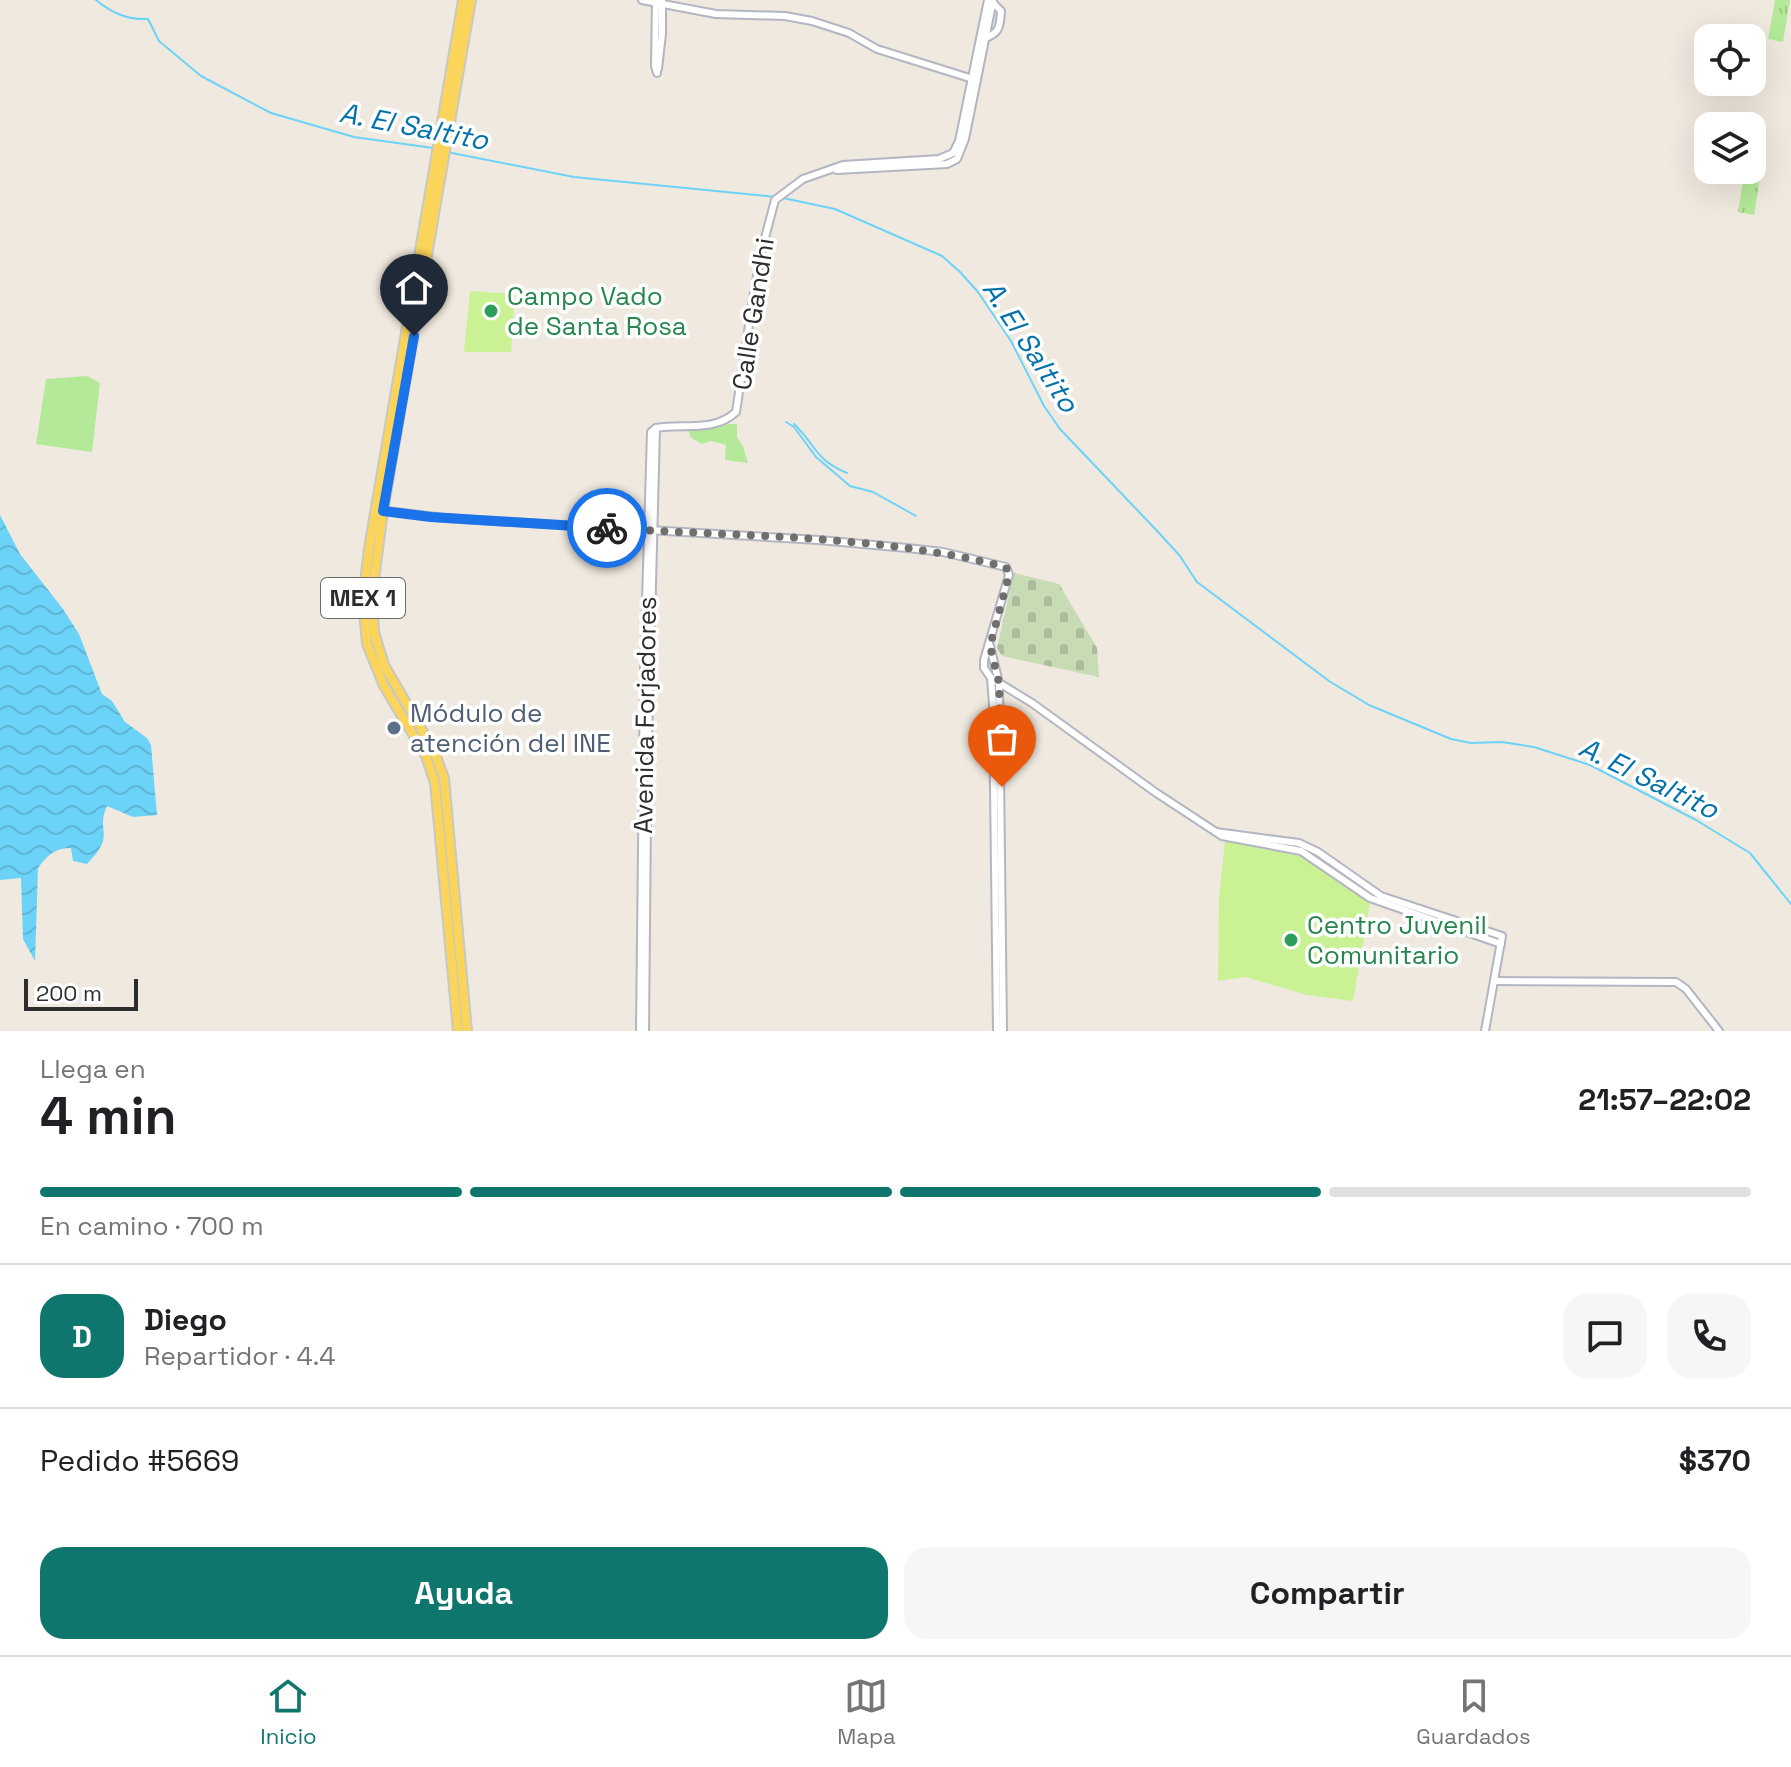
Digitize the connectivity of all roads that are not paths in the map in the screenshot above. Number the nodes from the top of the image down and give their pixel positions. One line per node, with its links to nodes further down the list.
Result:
1 (463, 0): 9 (main road, MEX 1)
2 (471, 0): 9 (main road, MEX 1)
3 (642, 0): 5 (street)
4 (978, 0): 6 (street)
5 (659, 2): 5 (street); 8 (street)
6 (990, 2): 7 (street, Calle Gandhi); 7 (street); 8 (street, Calle Gandhi)
7 (985, 38): 8 (street, Calle Gandhi)
8 (974, 79): 10 (street, Calle Gandhi)
9 (443, 138): 11 (main road, MEX 1)
10 (656, 428): 12 (street, Avenida Forjadores)
11 (380, 510): 12 (street); 16 (main road, MEX 1); 17 (main road, MEX 1)
12 (652, 531): 13 (street); 21 (street, Avenida Forjadores)
13 (990, 646): 14 (street); 15 (street)
14 (991, 678): 15 (street); 22 (street)
15 (999, 683): 18 (street); 22 (street)
16 (442, 837): 17 (main road); 19 (main road, MEX 1)
17 (452, 852): 20 (main road, MEX 1)
18 (1494, 981): 23 (street); 24 (street)
19 (458, 1031)
20 (467, 1031)
21 (642, 1031)
22 (1000, 1031)
23 (1485, 1031)
24 (1719, 1031)

